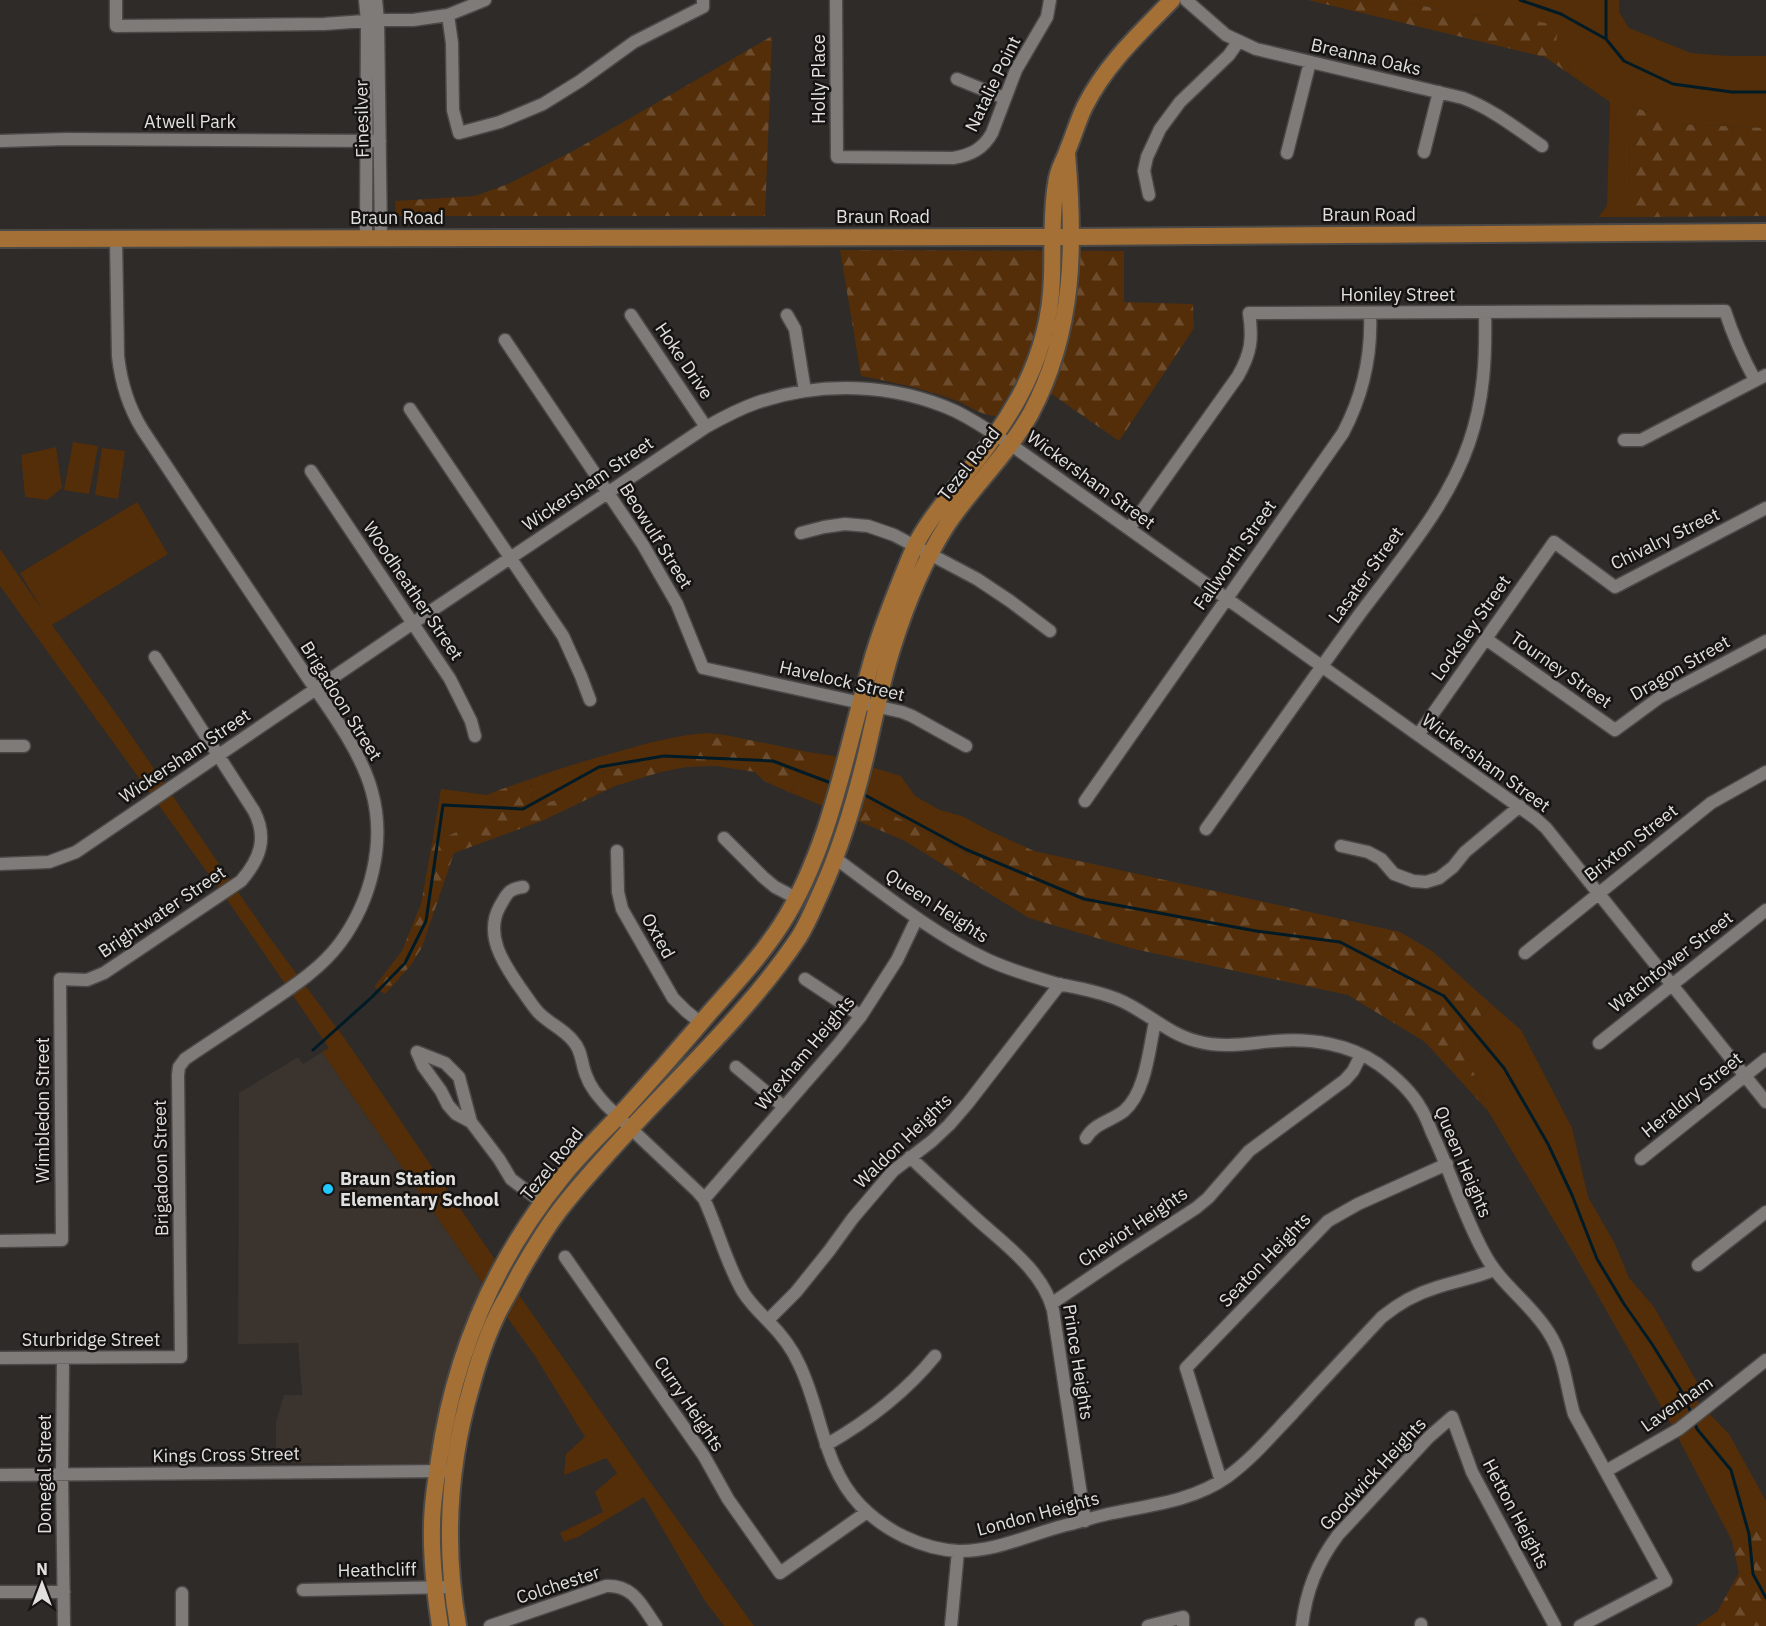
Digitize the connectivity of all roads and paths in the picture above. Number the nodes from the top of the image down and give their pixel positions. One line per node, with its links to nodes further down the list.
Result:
1 (116, 0): 11 (street)
2 (365, 0): 11 (street, Finesilver)
3 (376, 0): 11 (street, Finesilver)
4 (485, 0): 10 (street)
5 (836, 0): 24 (street, Holly Place)
6 (1050, 0): 16 (street, Natalie Point)
7 (1172, 0): 23 (main road, Tezel Road)
8 (1186, 0): 12 (street, Breanna Oaks)
9 (703, 3): 10 (street)
10 (448, 15): 11 (street)
11 (373, 20): 18 (street, Finesilver); 19 (street, Finesilver)
12 (1238, 42): 13 (street, Breanna Oaks); 25 (street)
13 (1310, 62): 15 (street, Breanna Oaks); 22 (street)
14 (957, 79): 16 (street)
15 (1439, 92): 20 (street, Breanna Oaks); 21 (street)
16 (1004, 98): 24 (street, Natalie Point)
17 (0, 141): 18 (street, Atwell Park)
18 (367, 141): 19 (street, Atwell Park); 29 (street, Finesilver)
19 (380, 141): 29 (street, Finesilver)
20 (1542, 146)
21 (1424, 152)
22 (1287, 153)
23 (1067, 154): 27 (main road, Tezel Road); 28 (main road, Tezel Road)
24 (837, 158)
25 (1149, 195)
26 (1766, 232): 28 (main road, Braun Road)
27 (1053, 237): 28 (main road, Braun Road); 29 (main road, Braun Road); 41 (main road, Tezel Road)
28 (1072, 237): 43 (main road, Tezel Road)
29 (374, 238): 31 (main road, Braun Road)
30 (0, 239): 31 (main road, Braun Road)
31 (116, 239): 61 (street, Brigadoon Street)
32 (1370, 313): 33 (street, Honiley Street); 47 (street, Honiley Street); 53 (street, Fallworth Street)
33 (1485, 313): 37 (street, Honiley Street); 59 (street, Lasater Street)
34 (632, 315): 40 (street, Hoke Drive)
35 (787, 315): 38 (street)
36 (506, 340): 45 (street, Beowulf Street)
37 (1760, 377): 42 (street)
38 (805, 391): 40 (street, Wickersham Street); 41 (street, Wickersham Street)
39 (410, 409): 52 (street)
40 (706, 427): 45 (street, Wickersham Street)
41 (995, 435): 43 (street, Wickersham Street); 50 (main road, Tezel Road)
42 (1624, 440)
43 (1010, 444): 47 (street, Wickersham Street); 51 (main road, Tezel Road)
44 (310, 471): 54 (street, Woodheather Street)
45 (608, 492): 52 (street, Wickersham Street); 60 (street, Beowulf Street)
46 (1766, 508): 49 (street, Chivalry Street)
47 (1129, 529): 53 (street, Wickersham Street)
48 (801, 533): 50 (street)
49 (1554, 542): 56 (street, Locksley Street)
50 (915, 546): 51 (street); 63 (main road, Tezel Road)
51 (930, 554): 55 (street); 64 (main road, Tezel Road)
52 (511, 558): 54 (street, Wickersham Street); 62 (street)
53 (1226, 599): 59 (street, Wickersham Street); 75 (street, Fallworth Street)
54 (413, 623): 61 (street, Wickersham Street); 67 (street, Woodheather Street)
55 (1050, 631)
56 (1486, 639): 65 (street, Tourney Street); 66 (street, Locksley Street)
57 (1766, 641): 65 (street, Dragon Street)
58 (155, 657): 71 (street, Brightwater Street)
59 (1321, 667): 66 (street, Wickersham Street); 77 (street, Lasater Street)
60 (703, 668): 63 (street, Havelock Street)
61 (316, 689): 71 (street, Wickersham Street); 120 (street, Brigadoon Street)
62 (590, 700)
63 (860, 704): 64 (street, Havelock Street); 73 (main road, Tezel Road)
64 (877, 707): 70 (street, Havelock Street); 74 (main road, Tezel Road)
65 (1615, 730)
66 (1418, 735): 76 (street, Wickersham Street)
67 (475, 736)
68 (0, 746): 69 (street)
69 (24, 746)
70 (966, 746)
71 (218, 756): 82 (street, Wickersham Street); 89 (street, Brightwater Street)
72 (1766, 772): 84 (street, Brixton Street)
73 (839, 784): 74 (street); 85 (main road, Tezel Road)
74 (856, 790): 81 (main road, Tezel Road)
75 (1085, 801)
76 (1520, 806): 79 (street); 84 (street, Wickersham Street)
77 (1206, 829)
78 (724, 838): 85 (street)
79 (1341, 846)
80 (617, 851): 95 (street, Oxted)
81 (835, 858): 87 (street, Queen Heights); 105 (main road, Tezel Road)
82 (0, 864)
83 (523, 887): 103 (street, London Heights)
84 (1597, 893): 88 (street, Brixton Street); 92 (street, Wickersham Street)
85 (796, 898): 95 (main road, Tezel Road)
86 (1766, 910): 92 (street, Watchtower Street)
87 (917, 918): 91 (street, Queen Heights); 93 (street, Wrexham Heights)
88 (1525, 953)
89 (60, 979): 113 (street, Wimbledon Street)
90 (805, 979): 93 (street)
91 (1060, 984): 94 (street, Queen Heights); 107 (street, Waldon Heights)
92 (1671, 984): 96 (street, Watchtower Street); 100 (street, Wickersham Street)
93 (861, 1016): 102 (street, Wrexham Heights)
94 (1155, 1022): 97 (street, Queen Heights); 106 (street)
95 (701, 1023): 103 (main road, Tezel Road)
96 (1599, 1043)
97 (1361, 1055): 109 (street, Queen Heights); 117 (street, Cheviot Heights)
98 (1766, 1059): 100 (street, Heraldry Street)
99 (736, 1066): 102 (street)
100 (1745, 1076): 101 (street, Wickersham Street); 108 (street, Heraldry Street)
101 (1766, 1102)
102 (784, 1107): 110 (street, Wrexham Heights)
103 (618, 1116): 105 (street, London Heights); 111 (main road, Tezel Road)
104 (471, 1122): 104 (street); 111 (street)
105 (632, 1128): 110 (street, London Heights); 126 (main road, Tezel Road)
106 (1086, 1138)
107 (910, 1157): 117 (street, Prince Heights); 118 (street, Waldon Heights)
108 (1641, 1159)
109 (1447, 1164): 116 (street, Queen Heights); 130 (street, Seaton Heights)
110 (704, 1199): 118 (street, London Heights)
111 (543, 1203): 126 (main road, Tezel Road)
112 (1766, 1212): 115 (street)
113 (0, 1241)
114 (565, 1257): 131 (street, Curry Heights)
115 (1698, 1266)
116 (1494, 1270): 127 (street, Queen Heights); 130 (street, London Heights)
117 (1051, 1304): 132 (street, Prince Heights)
118 (768, 1320): 125 (street, London Heights)
119 (935, 1356): 125 (street)
120 (181, 1357): 122 (street, Sturbridge Street)
121 (0, 1358): 122 (street, Sturbridge Street)
122 (63, 1358): 129 (street, Donegal Street)
123 (1766, 1360): 127 (street, Lavenham)
124 (1452, 1417): 149 (street, Goodwick Heights); 150 (street, Hetton Heights)
125 (826, 1445): 131 (street, London Heights)
126 (445, 1471): 129 (street, Kings Cross Street); 134 (main road, Tezel Road); 135 (main road, Tezel Road)
127 (1606, 1472): 151 (street, Queen Heights)
128 (0, 1475): 129 (street, Kings Cross Street)
129 (62, 1475): 138 (street, Donegal Street)
130 (1221, 1481): 132 (street, London Heights)
131 (867, 1512): 133 (street, London Heights)
132 (1085, 1521): 133 (street, London Heights)
133 (958, 1551): 147 (street)
134 (434, 1587): 135 (street, Heathcliff); 136 (street, Heathcliff); 143 (main road, Tezel Road)
135 (452, 1587): 144 (main road, Tezel Road)
136 (303, 1590)
137 (0, 1592): 138 (street)
138 (63, 1592): 141 (street, Donegal Street)
139 (182, 1593): 142 (street)
140 (1183, 1622): 148 (street)
141 (64, 1626)
142 (182, 1626)
143 (440, 1626)
144 (458, 1626)
145 (490, 1626): 146 (street, Colchester)
146 (656, 1626)
147 (951, 1626)
148 (1148, 1626)
149 (1302, 1626)
150 (1555, 1626)
151 (1580, 1626)

